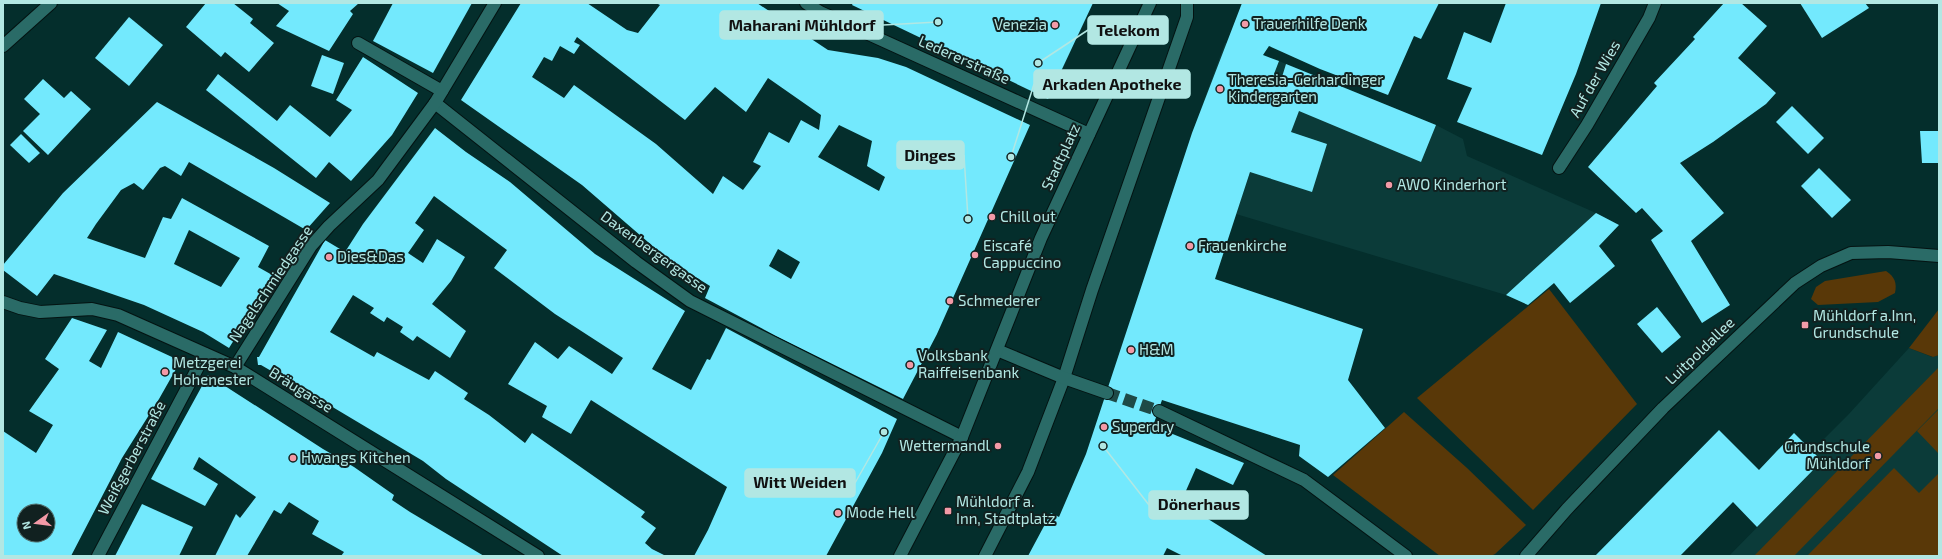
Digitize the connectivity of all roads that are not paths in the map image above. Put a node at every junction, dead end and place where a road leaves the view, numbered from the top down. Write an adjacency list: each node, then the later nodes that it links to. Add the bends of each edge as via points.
1 (51, 3): 8 (street)
2 (495, 3): 9 (street, Nagelschmiedgasse)
3 (806, 3): 11 (street, Ledererstraße, via 820,12)
4 (1150, 3): 11 (street, Stadtplatz)
5 (1188, 3): 18 (street, via 1187,17)
6 (1655, 3): 12 (street, Auf der Wies, via 1649,18 1587,125)
7 (358, 43): 9 (street)
8 (3, 46)
9 (442, 91): 10 (street, Nagelschmiedgasse)
10 (435, 103): 17 (street, Nagelschmiedgasse, via 378,180 311,246); 21 (street, Daxenbergergasse, via 636,262 690,301)
11 (1089, 134): 15 (street, Stadtplatz, via 1041,238)
12 (1559, 168)
13 (1939, 256): 27 (street, Luitpoldallee, via 1888,252 1851,254 1820,266 1795,283 1663,408)
14 (3, 302): 16 (street, Bräugasse, via 40,312 92,309 118,315)
15 (997, 350): 18 (street); 21 (street, Stadtplatz)
16 (205, 354): 17 (street, Bräugasse); 22 (street, Weißgerberstraße)
17 (235, 367): 23 (street, Bräugasse)
18 (1064, 378): 19 (street); 25 (street, via 1028,472)
19 (1108, 393)
20 (1159, 411): 26 (street, via 1304,480)
21 (962, 436): 24 (street, Stadtplatz)
22 (98, 556)
23 (538, 556)
24 (900, 556)
25 (985, 556)
26 (1406, 556)
27 (1526, 556)

